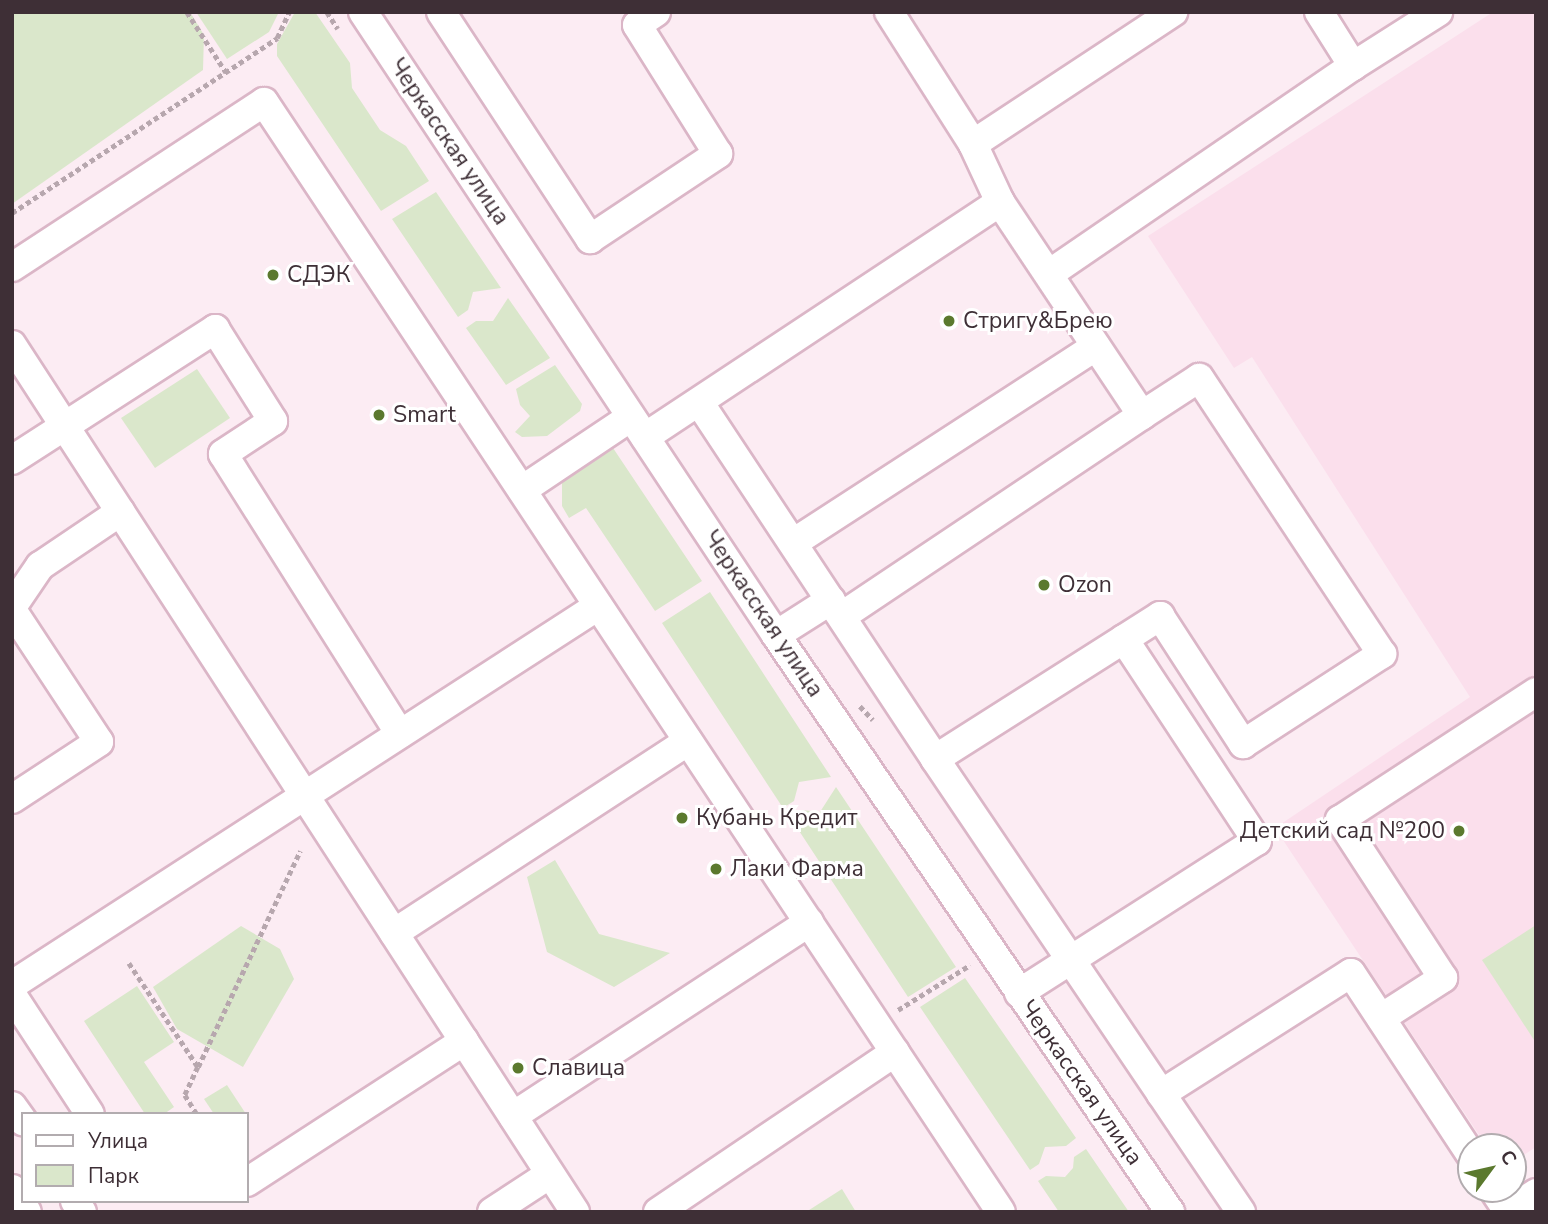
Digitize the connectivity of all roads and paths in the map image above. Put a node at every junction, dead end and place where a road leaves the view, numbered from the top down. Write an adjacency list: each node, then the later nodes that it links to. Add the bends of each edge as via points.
1 (187, 12): 11 (path)
2 (289, 12): 11 (path, via 277,38)
3 (363, 12): 22 (street, Черкасская улица)
4 (441, 12): 5 (street, via 590,239 719,154 637,25)
5 (656, 12)
6 (889, 12): 12 (street)
7 (1173, 12): 12 (street)
8 (1319, 12): 10 (street)
9 (1438, 12): 10 (street)
10 (1353, 66): 16 (street)
11 (226, 72): 14 (path)
12 (973, 145): 13 (street)
13 (1000, 202): 16 (street); 19 (street)
14 (12, 213)
15 (12, 267): 24 (street, via 264,102)
16 (1049, 274): 18 (street)
17 (12, 345): 21 (street)
18 (1096, 346): 20 (street); 26 (street)
19 (699, 402): 22 (street); 26 (street)
20 (1142, 415): 29 (street); 35 (street, via 1199,378 1382,654)
21 (65, 426): 23 (street); 25 (street); 33 (street, via 215,329 273,421 223,454)
22 (638, 427): 24 (street); 30 (street, Черкасская улица)
23 (12, 460)
24 (522, 490): 27 (street)
25 (120, 512): 28 (street, via 40,566); 38 (street)
26 (793, 543): 29 (street)
27 (598, 606): 33 (street); 34 (street)
28 (12, 608): 39 (street, via 99,742)
29 (836, 608): 30 (street); 36 (street)
30 (776, 635): 47 (street, Черкасская улица)
31 (1124, 639): 35 (street, via 1160,617); 36 (street); 37 (street)
32 (1536, 692): 49 (street, via 1340,820 1443,978)
33 (400, 734): 38 (street)
34 (688, 741): 41 (street); 42 (street)
35 (1243, 744): 37 (street)
36 (935, 759): 43 (street)
37 (1208, 766): 43 (street, via 1257,841)
38 (305, 796): 42 (street); 46 (street)
39 (12, 799)
40 (300, 851): 53 (path)
41 (809, 922): 50 (street); 57 (street)
42 (394, 933): 51 (street)
43 (1071, 961): 47 (street); 54 (street)
44 (974, 962): 50 (path)
45 (129, 963): 53 (path)
46 (12, 985)
47 (1019, 993): 66 (street, Черкасская улица)
48 (12, 995): 55 (street)
49 (1381, 1018): 54 (street, via 1351,973); 58 (street)
50 (876, 1024): 52 (street)
51 (464, 1041): 57 (street); 60 (street)
52 (895, 1052): 64 (street); 65 (street)
53 (198, 1067): 56 (path, via 185,1095)
54 (1161, 1094): 67 (street)
55 (89, 1112)
56 (196, 1112)
57 (513, 1116): 59 (street)
58 (1457, 1134)
59 (550, 1174): 62 (street); 63 (street)
60 (248, 1181)
61 (1536, 1194): 68 (street)
62 (492, 1212)
63 (575, 1212)
64 (658, 1212)
65 (1001, 1212)
66 (1170, 1212)
67 (1241, 1212)
68 (1508, 1212)

